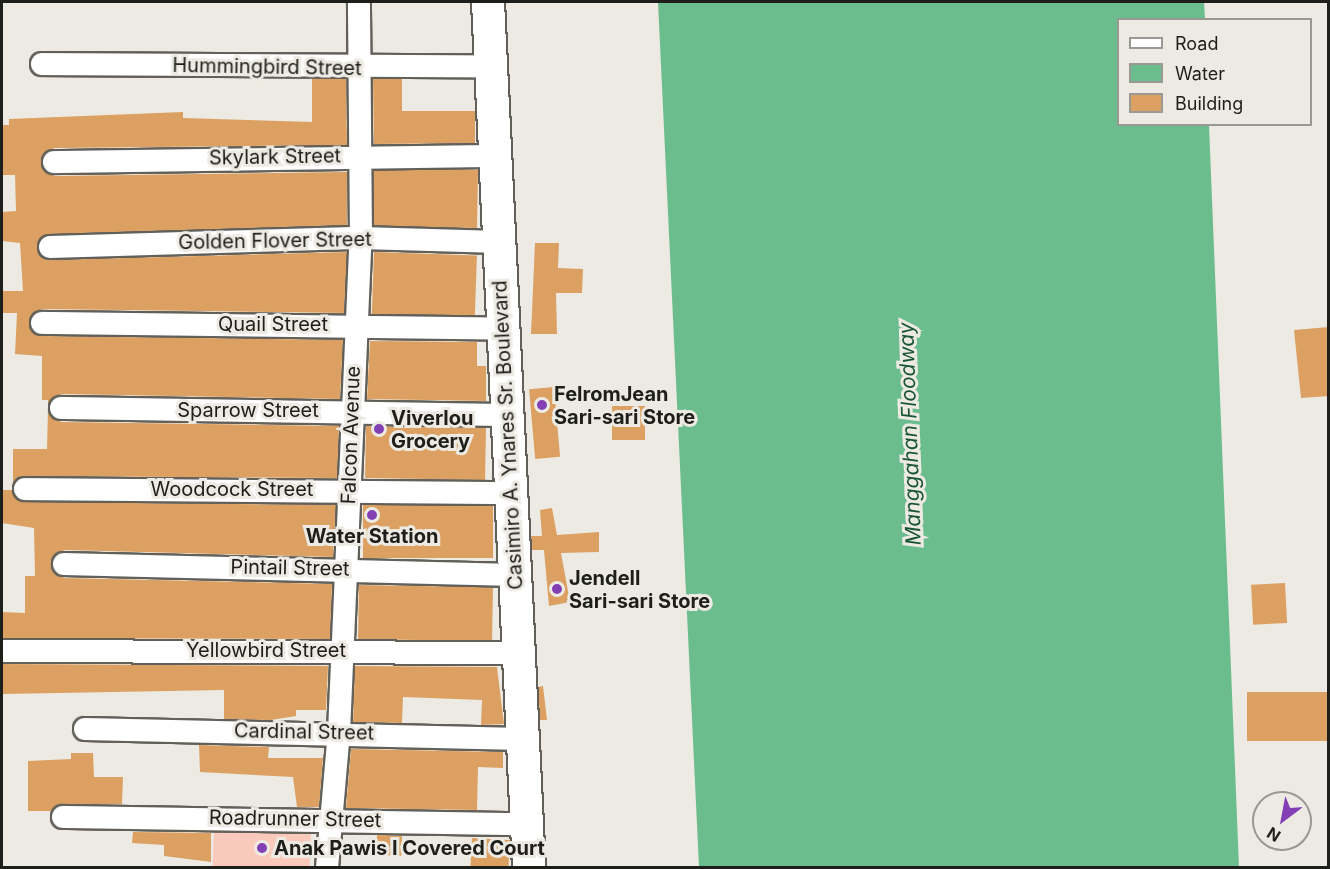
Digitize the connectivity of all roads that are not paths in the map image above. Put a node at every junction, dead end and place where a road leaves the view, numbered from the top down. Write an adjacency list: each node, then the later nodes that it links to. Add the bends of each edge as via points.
1 (359, 2): 5 (street, Falcon Avenue)
2 (488, 2): 4 (main road, Casimiro A. Ynares Sr. Boulevard)
3 (42, 64): 5 (street, Hummingbird Street)
4 (491, 66): 5 (street, Hummingbird Street); 7 (main road, Casimiro A. Ynares Sr. Boulevard)
5 (360, 68): 6 (street, Falcon Avenue)
6 (364, 154): 7 (street, Skylark Street); 8 (street, Skylark Street); 9 (street, Falcon Avenue)
7 (495, 156): 10 (main road, Casimiro A. Ynares Sr. Boulevard)
8 (54, 162)
9 (361, 238): 10 (street, Golden Flover Street); 11 (street, Golden Flover Street); 13 (street, Falcon Avenue)
10 (500, 242): 14 (main road, Casimiro A. Ynares Sr. Boulevard)
11 (50, 247)
12 (42, 323): 13 (street, Quail Street)
13 (355, 325): 14 (street, Quail Street); 16 (street, Falcon Avenue)
14 (504, 329): 17 (main road, Casimiro A. Ynares Sr. Boulevard)
15 (61, 408): 16 (street, Sparrow Street)
16 (352, 410): 17 (street, Sparrow Street); 19 (street, Falcon Avenue)
17 (508, 415): 20 (main road, Casimiro A. Ynares Sr. Boulevard)
18 (25, 489): 19 (street, Woodcock Street)
19 (351, 490): 20 (street, Woodcock Street); 22 (street, Falcon Avenue)
20 (511, 492): 23 (main road, Casimiro A. Ynares Sr. Boulevard)
21 (64, 564): 22 (street, Pintail Street)
22 (345, 568): 23 (street, Pintail Street); 25 (street, Falcon Avenue)
23 (515, 575): 26 (main road, Casimiro A. Ynares Sr. Boulevard)
24 (7, 650): 25 (street, Yellowbird Street)
25 (340, 650): 26 (street, Yellowbird Street); 28 (street, Falcon Avenue)
26 (519, 653): 29 (main road, Casimiro A. Ynares Sr. Boulevard)
27 (85, 729): 28 (street, Cardinal Street)
28 (339, 732): 29 (street, Cardinal Street); 31 (street, Falcon Avenue)
29 (522, 739): 32 (main road, Casimiro A. Ynares Sr. Boulevard)
30 (63, 817): 31 (street, Roadrunner Street)
31 (330, 819): 32 (street, Roadrunner Street); 33 (street, Falcon Avenue)
32 (527, 825): 34 (main road, Casimiro A. Ynares Sr. Boulevard)
33 (327, 867)
34 (529, 867)

